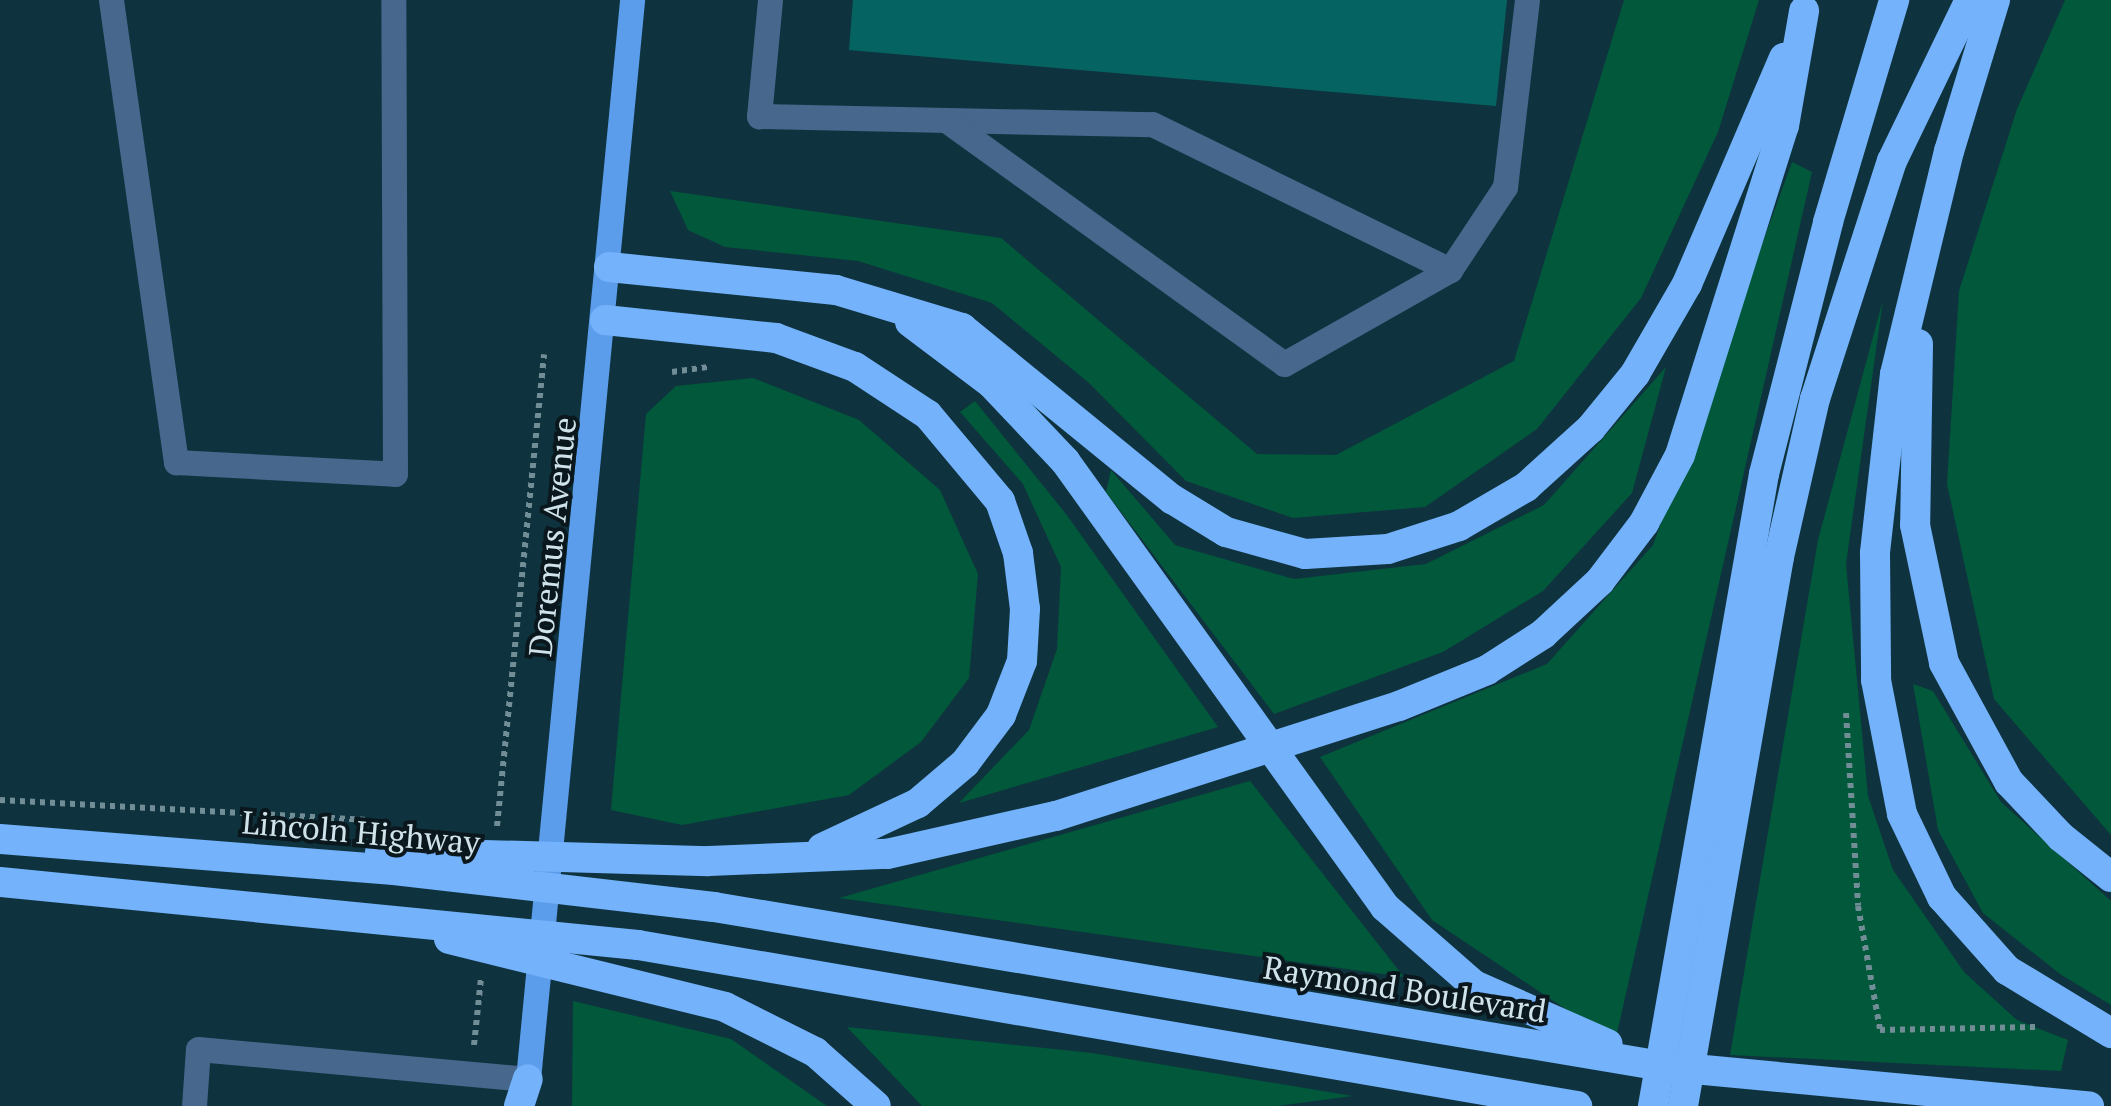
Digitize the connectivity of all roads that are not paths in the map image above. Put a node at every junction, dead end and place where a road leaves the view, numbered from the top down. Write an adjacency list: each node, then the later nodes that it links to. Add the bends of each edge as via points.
1 (110, 0): 2 (lane, via 176,462 395,474)
2 (393, 0)
3 (632, 0): 12 (main road, Doremus Avenue)
4 (770, 0): 10 (lane, via 759,116)
5 (1527, 0): 13 (lane, via 1504,187)
6 (1894, 0): 23 (highway, via 1764,474)
7 (1970, 0): 23 (highway, via 1892,161 1827,353)
8 (1995, 0): 11 (highway)
9 (1805, 5): 14 (highway, via 1687,284 1635,374 1548,469 1482,515 1434,536 1326,556 1226,532 1162,491 962,328); 18 (highway, via 1784,126 1680,455 1644,523 1600,581 1543,634 1487,670 1399,706 1137,790 972,838 887,854)
10 (946, 120): 13 (lane, via 1152,124); 13 (lane, via 1284,364)
11 (1927, 236): 19 (highway, via 1912,456 1919,564 1933,633 1972,724 2010,782); 24 (highway, via 1894,374 1878,512 1876,680 1890,765 1913,843 1961,922 2037,993)
12 (609, 266): 14 (highway, via 813,286); 15 (main road, Doremus Avenue)
13 (1450, 270)
14 (884, 304): 25 (highway, via 972,367 1042,432 1364,882 1430,952 1498,999)
15 (605, 320): 18 (highway, via 763,336 855,367 906,397 949,435 993,490 1010,528 1023,580 1022,661 984,741 944,782 892,820); 26 (main road, Doremus Avenue)
16 (0, 840): 17 (highway, Lincoln Highway)
17 (217, 853): 18 (highway, via 504,850); 21 (highway, Lincoln Highway)
18 (789, 860)
19 (2111, 877)
20 (0, 882): 22 (highway)
21 (714, 907): 25 (highway, Raymond Boulevard)
22 (329, 910): 28 (highway, via 690,994 815,1052); 29 (highway, via 702,955)
23 (1691, 969): 30 (highway); 31 (highway)
24 (2111, 1034)
25 (1662, 1066): 32 (highway, Raymond Boulevard)
26 (527, 1097): 27 (lane, via 471,1072 198,1050)
27 (194, 1106)
28 (876, 1106)
29 (1577, 1106)
30 (1652, 1106)
31 (1682, 1106)
32 (2089, 1106)

